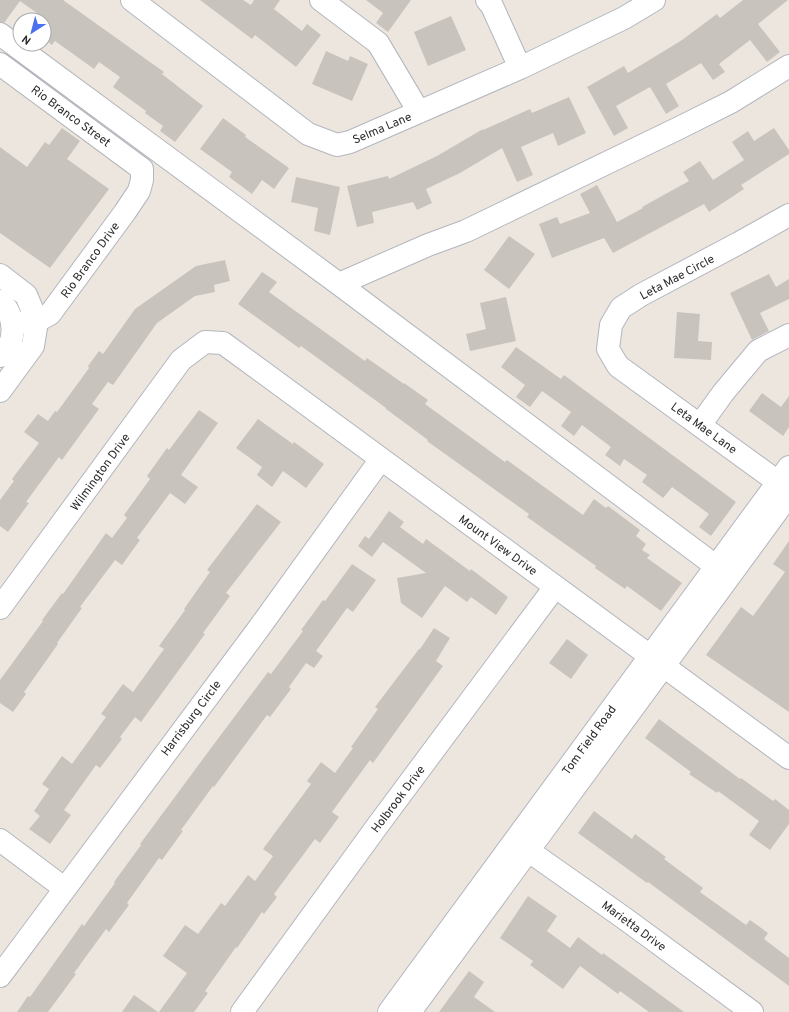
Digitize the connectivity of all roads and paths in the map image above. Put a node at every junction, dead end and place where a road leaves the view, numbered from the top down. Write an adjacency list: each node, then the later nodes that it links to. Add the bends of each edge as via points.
1 (132, 0): 9 (street, Selma Lane, via 308,134 337,145 350,142)
2 (321, 0): 9 (street, via 378,43)
3 (487, 0): 8 (street)
4 (654, 0): 8 (street, Selma Lane, via 624,18)
5 (0, 34): 13 (street)
6 (0, 64): 10 (street, Rio Branco Street)
7 (789, 66): 13 (street, via 731,102 679,128 466,231)
8 (520, 68): 9 (street, Selma Lane)
9 (419, 112)
10 (142, 169): 15 (street, Rio Branco Drive, via 139,191 125,212 50,314)
11 (789, 215): 20 (street, Leta Mae Circle, via 621,308 611,325 608,349)
12 (0, 275): 15 (street, via 26,295)
13 (339, 284): 25 (street)
14 (0, 301): 16 (street, via 7,306)
15 (37, 321): 16 (street, Rio Branco Drive); 21 (street, via 33,346)
16 (12, 324): 19 (street, via 10,342)
17 (789, 335): 22 (street, via 758,351)
18 (205, 342): 23 (street, Mount View Drive, via 223,342); 27 (street, Wilmington Drive, via 181,360)
19 (0, 356)
20 (618, 366): 22 (street, Leta Mae Lane)
21 (0, 391)
22 (700, 425): 24 (street, Leta Mae Lane)
23 (381, 459): 26 (street, Mount View Drive); 32 (street, Harrisburg Circle)
24 (786, 483): 25 (street, Tom Field Road)
25 (723, 571): 28 (street, Tom Field Road)
26 (555, 587): 28 (street, Mount View Drive); 34 (street, Holbrook Drive)
27 (0, 608)
28 (657, 661): 29 (street, Mount View Drive); 31 (street, Tom Field Road)
29 (789, 758)
30 (0, 840): 32 (street)
31 (521, 846): 35 (street, Tom Field Road); 36 (street, Tom Field Road); 37 (street, Marietta Drive)
32 (64, 888): 33 (street, Harrisburg Circle)
33 (0, 976)
34 (242, 1012)
35 (389, 1012)
36 (410, 1012)
37 (752, 1012)

